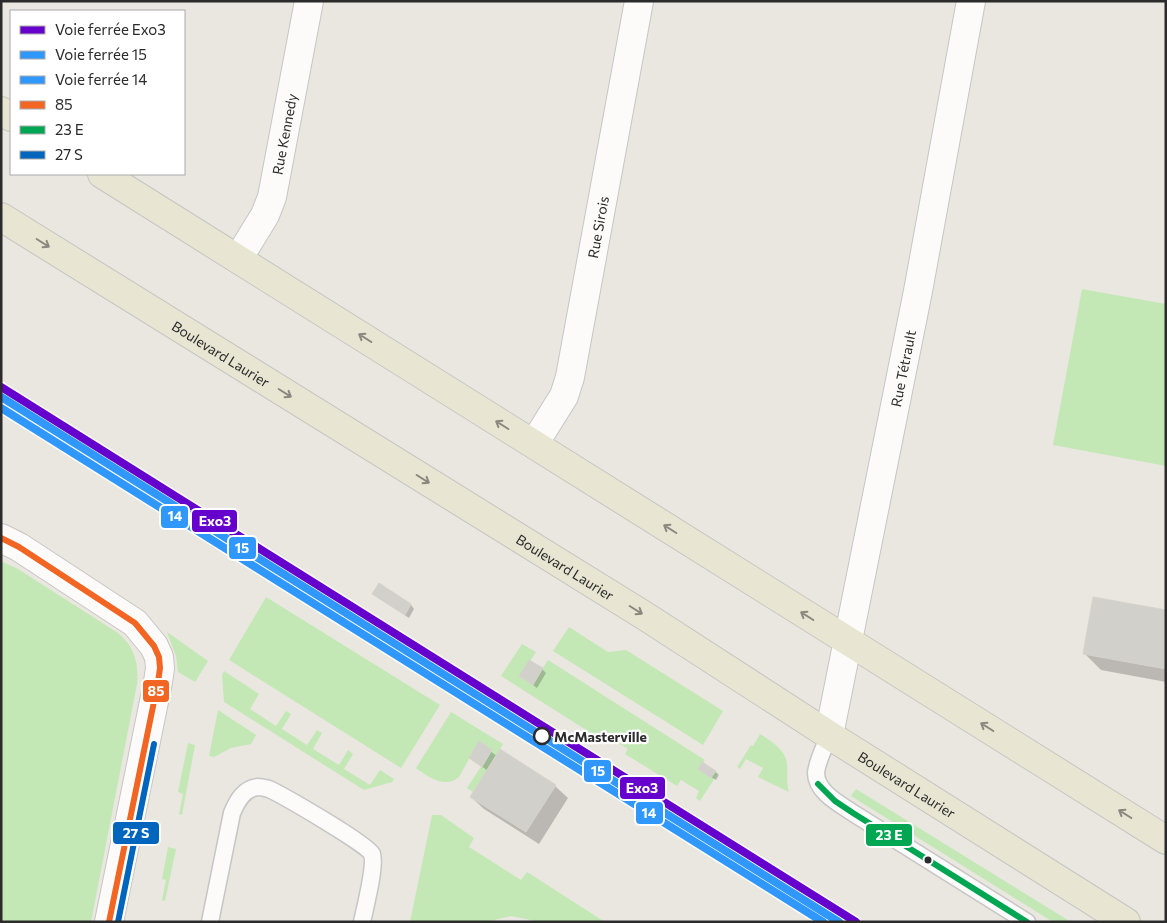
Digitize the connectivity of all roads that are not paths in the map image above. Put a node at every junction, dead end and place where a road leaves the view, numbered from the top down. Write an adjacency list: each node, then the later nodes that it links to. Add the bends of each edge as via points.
1 (309, 1): 6 (street, Rue Kennedy, via 272,197)
2 (639, 1): 7 (street, Rue Sirois, via 570,378 564,396)
3 (971, 1): 9 (street, Rue Tétrault)
4 (104, 175): 6 (main road)
5 (1, 217): 10 (main road, Boulevard Laurier, one-way to 10, via 645,616)
6 (238, 259): 7 (main road, one-way to 6)
7 (534, 444): 9 (main road, one-way to 7)
8 (1, 538): 12 (street, via 20,547 135,623 159,657 158,682)
9 (849, 641): 10 (street, Rue Tétrault); 11 (main road, one-way to 9)
10 (829, 735): 15 (lane, via 816,773 818,784 825,792 853,813); 16 (main road, Boulevard Laurier)
11 (1166, 840)
12 (109, 922)
13 (210, 922): 14 (lane, via 232,813 246,792 260,787 300,807 371,852 373,862)
14 (362, 922)
15 (1027, 922)
16 (1126, 922)

